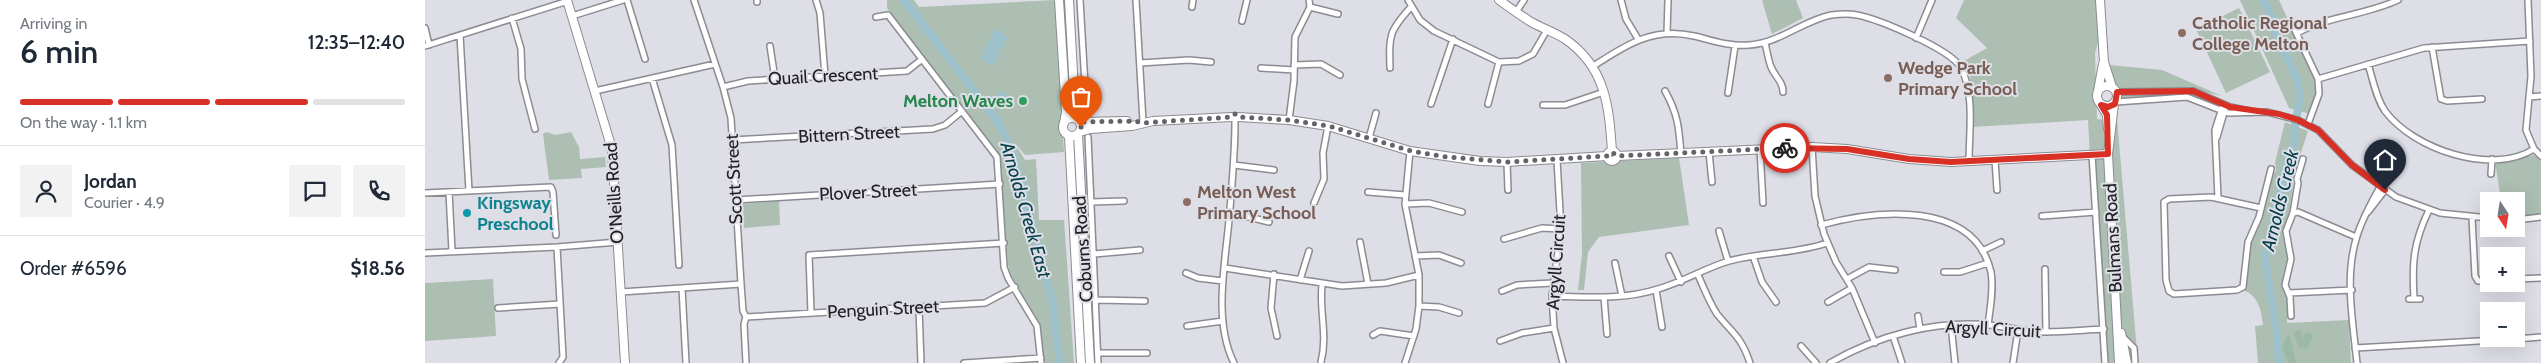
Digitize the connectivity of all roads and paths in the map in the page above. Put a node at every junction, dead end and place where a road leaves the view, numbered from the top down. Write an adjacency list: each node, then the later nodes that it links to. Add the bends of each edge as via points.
1 (625, 0): 29 (street); 48 (street)
2 (695, 0): 54 (street, Scott Street)
3 (816, 0): 61 (street)
4 (1059, 0): 27 (street)
5 (1069, 0): 25 (street)
6 (1080, 0): 80 (street)
7 (1136, 0): 53 (street)
8 (1193, 0): 22 (street)
9 (1247, 0): 32 (street)
10 (1309, 0): 23 (street)
11 (1408, 0): 24 (street)
12 (1499, 0): 26 (street)
13 (1524, 0): 26 (street)
14 (1621, 0): 41 (street, via 1626,18)
15 (1668, 0): 36 (street)
16 (1932, 0): 39 (street)
17 (2100, 0): 52 (street)
18 (2398, 0): 21 (street)
19 (2528, 0): 42 (street)
20 (568, 1): 29 (street, O'Neills Road); 31 (street)
21 (2385, 3): 37 (street, via 2323,21)
22 (1192, 7)
23 (1310, 7): 28 (street); 56 (street, via 1295,37)
24 (1411, 7): 40 (street, via 1434,31); 59 (street, via 1394,26 1390,37)
25 (1070, 12): 27 (street); 93 (street, via 1075,109)
26 (1516, 12): 35 (street)
27 (1060, 13): 94 (street)
28 (1338, 14)
29 (572, 16): 71 (street, O'Neills Road)
30 (876, 17): 49 (street, via 888,15)
31 (513, 18): 38 (street); 98 (street, via 521,49 522,79)
32 (1242, 21)
33 (2293, 26): 37 (street)
34 (425, 28): 44 (street)
35 (1547, 30): 51 (street, via 1533,54 1519,61); 57 (street, via 1567,41)
36 (1667, 33): 41 (street); 46 (street)
37 (2297, 33): 64 (street)
38 (460, 35): 44 (street); 128 (street)
39 (1916, 38): 43 (street, via 1862,16 1846,14 1823,17); 119 (street, via 1946,53 1960,66 1969,99)
40 (1453, 39): 51 (street); 82 (street)
41 (1638, 39): 57 (street)
42 (2530, 41): 47 (street); 77 (street)
43 (1765, 42): 46 (street); 72 (street, via 1772,69 1781,82)
44 (427, 45)
45 (770, 46): 63 (street)
46 (1735, 46): 74 (street)
47 (2432, 48): 55 (street); 79 (street, via 2441,99)
48 (645, 59)
49 (921, 60): 61 (street, Quail Crescent, via 907,71); 88 (street)
50 (1211, 62): 53 (street)
51 (1499, 62): 83 (street)
52 (2104, 62): 66 (street); 70 (street)
53 (1139, 63): 95 (street)
54 (715, 64): 62 (street); 65 (street, Scott Street)
55 (2368, 64): 64 (street); 116 (street, via 2380,102 2393,121 2405,131 2442,151)
56 (1294, 67): 58 (street); 60 (street, via 1321,64); 92 (street)
57 (1592, 67): 68 (street)
58 (1261, 68)
59 (1389, 68)
60 (1340, 75)
61 (825, 76): 63 (street, Quail Crescent)
62 (652, 78): 71 (street); 181 (street, via 672,145)
63 (775, 79): 65 (street, Quail Crescent)
64 (2318, 79): 96 (street, via 2319,94)
65 (723, 87): 104 (street, Scott Street, via 731,118)
66 (2114, 90): 70 (street, via 2104,87); 73 (street); 81 (street)
67 (2179, 90): 73 (street); 76 (street); 86 (street, via 2199,92)
68 (1605, 91): 84 (street, via 1565,105); 112 (street)
69 (1665, 91): 110 (street, via 1675,109)
70 (2098, 91): 85 (street, via 2097,99)
71 (595, 92): 160 (street, O'Neills Road, via 612,149)
72 (1783, 92)
73 (2150, 92): 78 (street)
74 (1729, 93)
75 (2541, 96): 77 (street)
76 (2180, 97): 78 (street); 87 (street, via 2195,99)
77 (2529, 97): 106 (street, via 2527,130)
78 (2150, 99): 81 (street)
79 (2483, 99)
80 (1086, 102)
81 (2115, 103): 85 (street, via 2108,107); 103 (street, Bulmans Road)
82 (1431, 104)
83 (1488, 104)
84 (1543, 105)
85 (2101, 105): 103 (street, Bulmans Road, via 2107,115)
86 (2225, 105): 87 (street); 89 (street)
87 (2223, 111): 89 (street); 135 (street, via 2216,140)
88 (961, 112): 104 (street, Bittern Street, via 945,125 933,129); 126 (street, via 997,157)
89 (2257, 112): 96 (street, via 2279,114)
90 (1376, 113): 102 (street)
91 (1235, 119): 92 (street); 95 (street); 121 (street)
92 (1289, 120): 97 (street)
93 (1079, 122): 94 (street, via 1071,118); 95 (street); 99 (street)
94 (1064, 123): 100 (street, via 1063,129)
95 (1142, 123): 99 (street)
96 (2309, 124): 127 (street)
97 (1329, 126): 102 (street); 139 (street, via 1323,153 1324,179)
98 (535, 129)
99 (1079, 133): 100 (street); 262 (street, Coburns Road)
100 (1069, 136): 261 (street, Coburns Road)
101 (1088, 137): 138 (street, Coburns Road)
102 (1369, 138): 108 (street)
103 (2109, 138): 111 (street, Bulmans Road)
104 (732, 140): 136 (street, Scott Street)
105 (1812, 147): 107 (street); 119 (street, via 1923,160); 154 (street, via 1815,196)
106 (2534, 149): 114 (street); 116 (street, via 2526,155)
107 (1760, 150): 109 (street); 140 (street)
108 (1411, 151): 120 (street); 134 (street)
109 (1709, 152): 110 (street); 125 (street)
110 (1681, 154): 112 (street)
111 (2108, 154): 113 (street); 219 (street, Bulmans Road)
112 (1612, 155): 117 (street)
113 (2093, 155): 118 (street); 145 (street)
114 (2541, 156)
115 (2303, 159): 146 (street, via 2297,177)
116 (2492, 159): 124 (street)
117 (1557, 160): 120 (street); 155 (street, Argyll Circuit)
118 (1995, 160): 119 (street); 130 (street)
119 (1969, 161)
120 (1507, 162): 129 (street)
121 (1234, 165): 123 (street); 147 (street)
122 (2271, 169): 142 (street)
123 (1274, 170)
124 (2491, 174)
125 (1712, 182)
126 (1000, 184): 136 (street, Plover Street); 163 (street)
127 (2382, 189): 143 (street); 158 (street)
128 (469, 190): 131 (street); 157 (street, via 551,187)
129 (1508, 190)
130 (1997, 190)
131 (449, 192): 133 (street); 168 (street)
132 (1368, 192): 134 (street)
133 (425, 193)
134 (1405, 194): 141 (street)
135 (2218, 198): 142 (street); 142 (street, via 2169,198 2164,202 2169,292 2243,288 2248,242)
136 (736, 200): 198 (street, Scott Street)
137 (1124, 201): 138 (street)
138 (1091, 202): 172 (street, Coburns Road)
139 (1314, 203)
140 (1763, 203)
141 (1405, 204): 144 (street, via 1429,203); 174 (street)
142 (2261, 208)
143 (2429, 210): 150 (street); 212 (street, via 2414,250)
144 (1463, 212)
145 (2096, 212): 148 (street); 234 (street)
146 (2293, 212): 158 (street); 208 (street, via 2286,231 2291,259 2285,285)
147 (1229, 216): 153 (street); 182 (street)
148 (2042, 216)
149 (2541, 217): 152 (street)
150 (2472, 218): 151 (street); 195 (street, via 2475,276)
151 (2480, 218)
152 (2525, 219)
153 (1269, 222)
154 (1821, 225): 164 (street); 170 (street, via 1873,214 1933,218 1961,228)
155 (1561, 229): 159 (street, via 1535,230); 196 (street, Argyll Circuit)
156 (1719, 230): 177 (street)
157 (556, 236)
158 (2356, 236): 205 (street)
159 (1504, 240)
160 (618, 242): 165 (street); 207 (street, O'Neills Road)
161 (1360, 242): 199 (street)
162 (2001, 242): 170 (street)
163 (1003, 243): 173 (street); 201 (street, via 1004,266)
164 (1827, 243): 176 (street, via 1810,249); 191 (street)
165 (557, 247): 168 (street); 217 (street)
166 (804, 250): 173 (street)
167 (1140, 250): 172 (street)
168 (452, 251): 171 (street)
169 (1309, 251): 193 (street)
170 (1982, 251): 180 (street)
171 (425, 253)
172 (1094, 254): 213 (street, Coburns Road)
173 (809, 255): 222 (street)
174 (1415, 256): 178 (street, via 1439,255); 188 (street)
175 (1669, 256): 197 (street)
176 (1753, 256): 177 (street); 215 (street, via 1762,282)
177 (1728, 262): 189 (street)
178 (1461, 263)
179 (1615, 263): 210 (street)
180 (1988, 263): 185 (street, via 1960,272); 229 (street, via 1992,282)
181 (679, 265)
182 (1225, 268): 187 (street); 194 (street)
183 (2045, 269): 236 (street)
184 (1895, 270): 191 (street, via 1869,267)
185 (1944, 272)
186 (1186, 273): 194 (street)
187 (1274, 274): 193 (street); 239 (street, via 1271,308)
188 (1419, 275): 199 (street); 218 (street)
189 (1697, 275): 197 (street); 267 (street, via 1718,315 1738,336)
190 (2541, 278): 192 (street)
191 (1847, 279): 203 (street)
192 (2525, 279)
193 (1300, 280): 200 (street)
194 (1223, 281): 227 (street)
195 (2480, 281)
196 (1553, 282): 206 (street, via 1517,285); 209 (street, Argyll Circuit)
197 (1681, 282): 204 (street)
198 (741, 284): 202 (street); 226 (street, Scott Street)
199 (1368, 284): 200 (street)
200 (1322, 285): 255 (street, via 1320,302 1325,346)
201 (1015, 287): 221 (street, Penguin Street, via 985,304); 252 (street, via 1037,326)
202 (682, 288): 207 (street); 257 (street)
203 (1852, 288): 216 (street); 247 (street)
204 (1656, 290): 210 (street); 231 (street)
205 (2352, 290): 208 (street); 249 (street)
206 (1502, 291)
207 (621, 292): 256 (street, O'Neills Road)
208 (2289, 293): 225 (street)
209 (1552, 296): 211 (street); 232 (street, Argyll Circuit)
210 (1622, 296): 211 (street)
211 (1604, 297): 237 (street)
212 (2414, 299)
213 (1097, 300): 214 (street); 250 (street, Coburns Road)
214 (1145, 301)
215 (1776, 302)
216 (1828, 302)
217 (560, 304): 220 (street); 254 (street, via 563,358)
218 (1419, 306): 223 (street, via 1439,307); 240 (street)
219 (2117, 307): 242 (street, Bulmans Road); 274 (street, Bulmans Road)
220 (498, 308)
221 (919, 308): 222 (street, Penguin Street); 259 (street)
222 (811, 313): 226 (street, Penguin Street)
223 (1459, 314)
224 (1918, 316): 233 (street)
225 (2291, 316)
226 (746, 317): 258 (street, Scott Street)
227 (1223, 321): 230 (street); 264 (street)
228 (1951, 325): 229 (street, Argyll Circuit); 233 (street, Argyll Circuit); 271 (street)
229 (1988, 325): 235 (street, Argyll Circuit)
230 (1187, 326)
231 (1662, 327)
232 (1554, 328): 245 (street, via 1522,333); 266 (street, Argyll Circuit)
233 (1920, 329): 241 (street, Argyll Circuit)
234 (2104, 329): 236 (street, Argyll Circuit); 273 (street)
235 (2018, 330): 236 (street, Argyll Circuit); 272 (street)
236 (2046, 332)
237 (1607, 334)
238 (1373, 335): 240 (street, via 1380,331)
239 (1277, 336)
240 (1414, 336): 265 (street)
241 (1893, 336): 247 (street, Argyll Circuit); 270 (street)
242 (2122, 336): 275 (street, Bulmans Road); 276 (street, via 2133,346)
243 (2541, 337): 244 (street)
244 (2525, 338)
245 (1500, 341)
246 (2480, 341): 249 (street)
247 (1875, 342): 253 (street, Argyll Circuit)
248 (1801, 346): 268 (street)
249 (2355, 348): 277 (street)
250 (1098, 353): 251 (street); 263 (street, Coburns Road)
251 (1147, 353)
252 (1041, 361): 260 (street)
253 (1838, 361): 269 (street, Argyll Circuit)
254 (560, 362)
255 (1321, 362)
256 (625, 363)
257 (685, 363)
258 (746, 363)
259 (921, 363)
260 (964, 363)
261 (1081, 363)
262 (1090, 363)
263 (1099, 363)
264 (1234, 363)
265 (1405, 363)
266 (1563, 363)
267 (1750, 363)
268 (1816, 363)
269 (1830, 363)
270 (1902, 363)
271 (1955, 363)
272 (2013, 363)
273 (2105, 363)
274 (2119, 363)
275 (2127, 363)
276 (2135, 363)
277 (2357, 363)

